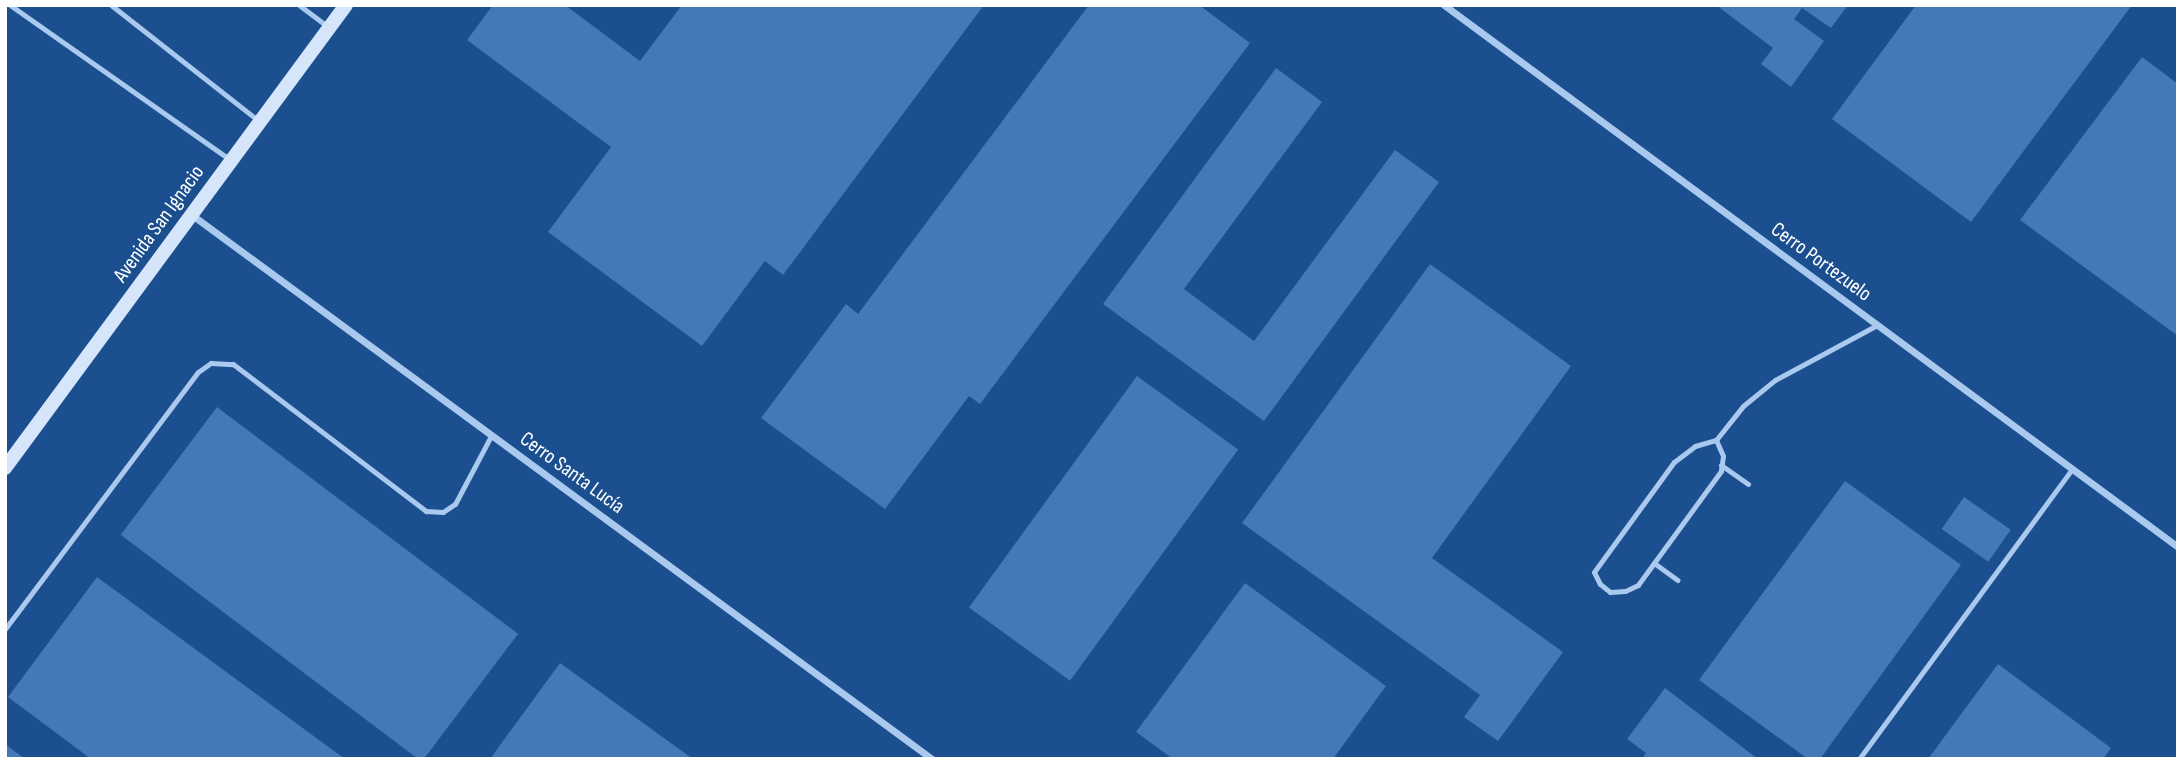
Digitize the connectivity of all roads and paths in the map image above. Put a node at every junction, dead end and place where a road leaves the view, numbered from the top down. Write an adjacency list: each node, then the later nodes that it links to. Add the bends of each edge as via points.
1 (10, 5): 8 (lane)
2 (111, 5): 7 (lane)
3 (299, 5): 6 (lane)
4 (346, 5): 6 (main road, Avenida San Ignacio)
5 (1444, 5): 10 (street, Cerro Portezuelo)
6 (330, 28): 7 (main road, Avenida San Ignacio)
7 (260, 122): 8 (main road, Avenida San Ignacio)
8 (232, 161): 9 (main road, Avenida San Ignacio)
9 (192, 215): 11 (street, Cerro Santa Lucía); 14 (main road, Avenida San Ignacio)
10 (1877, 325): 12 (lane, via 1775,380 1742,406); 15 (street, Cerro Portezuelo)
11 (491, 436): 20 (lane, via 455,504 443,512 426,511 233,365 211,363 198,372); 21 (street, Cerro Santa Lucía)
12 (1716, 440): 13 (lane, via 1723,456); 18 (lane, via 1695,446 1674,462 1594,572 1610,592 1626,591 1638,585)
13 (1721, 465): 16 (lane); 18 (lane)
14 (5, 468)
15 (2072, 469): 17 (street, Cerro Portezuelo); 22 (lane)
16 (1748, 484)
17 (2178, 547)
18 (1654, 562): 19 (lane)
19 (1677, 580)
20 (5, 629)
21 (932, 759)
22 (1859, 759)

